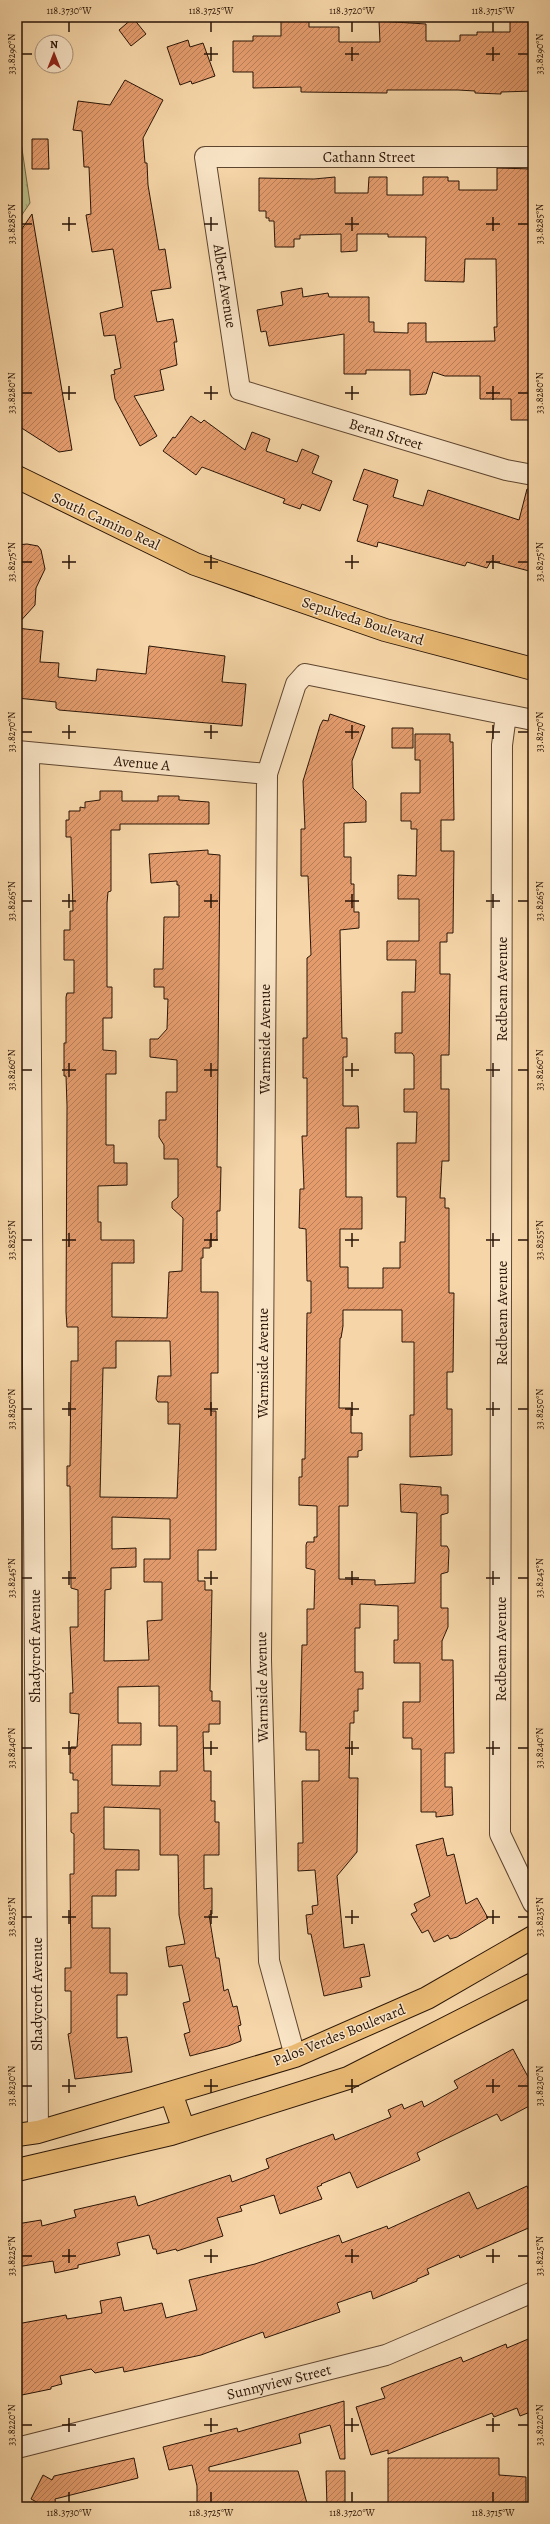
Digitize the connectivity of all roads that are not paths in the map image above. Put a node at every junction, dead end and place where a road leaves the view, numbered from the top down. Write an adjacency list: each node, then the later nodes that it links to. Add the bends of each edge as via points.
1 (533, 157): 2 (street, Cathann Street)
2 (205, 158): 3 (street, Albert Avenue)
3 (240, 390): 4 (street, Beran Street, via 506,470)
4 (533, 475)
5 (17, 477): 6 (main road, South Camino Real)
6 (195, 564): 7 (main road, Sepulveda Boulevard, via 385,630)
7 (533, 669)
8 (506, 715): 9 (street); 11 (street, Warmside Avenue, via 306,674 296,684); 12 (street, Redbeam Avenue, via 502,745 500,1834)
9 (533, 720)
10 (23, 752): 11 (street, Avenue A); 20 (street, Shadycroft Avenue)
11 (267, 774): 17 (street, Warmside Avenue, via 260,1660 269,1961)
12 (533, 1903)
13 (533, 1937): 15 (main road, Palos Verdes Boulevard)
14 (533, 1984): 16 (main road)
15 (427, 1998): 16 (main road); 17 (main road, Palos Verdes Boulevard)
16 (443, 2029): 19 (main road, via 348,2078)
17 (295, 2056): 18 (main road, Palos Verdes Boulevard)
18 (171, 2093): 19 (main road); 20 (main road, Palos Verdes Boulevard)
19 (184, 2130): 22 (main road)
20 (38, 2132): 21 (main road, Palos Verdes Boulevard)
21 (17, 2135)
22 (17, 2170)
23 (533, 2292): 24 (street, Sunnyview Street, via 386,2355)
24 (17, 2448)

